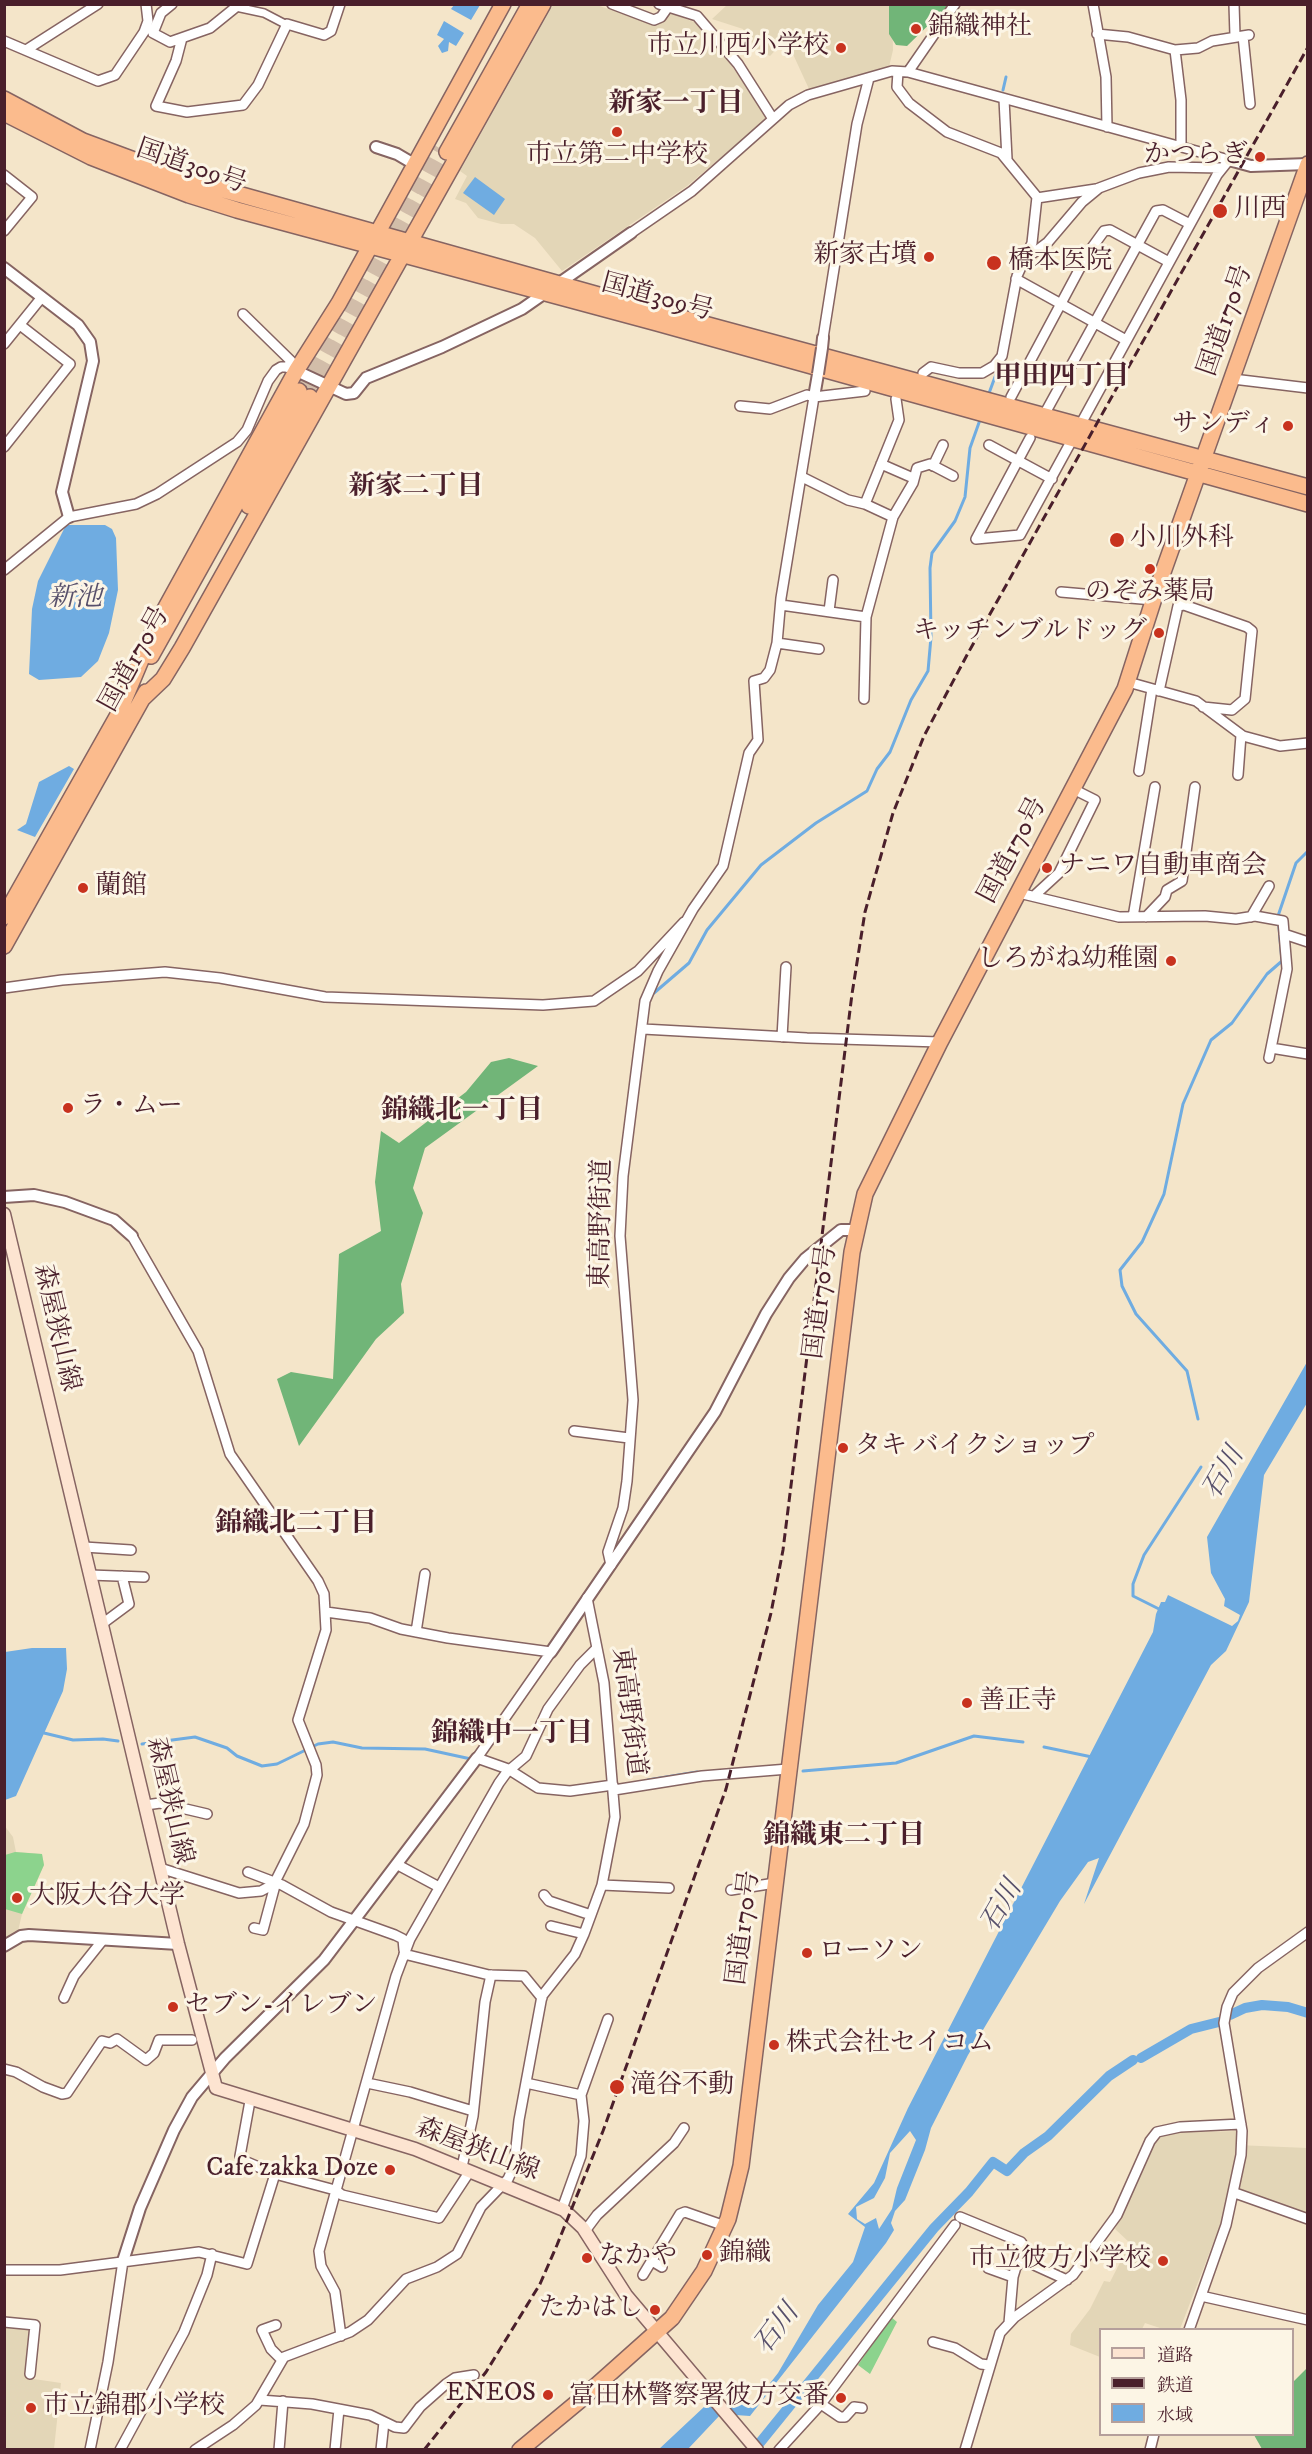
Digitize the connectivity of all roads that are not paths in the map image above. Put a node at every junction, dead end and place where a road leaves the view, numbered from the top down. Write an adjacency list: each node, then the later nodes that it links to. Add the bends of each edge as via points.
1 (98, 4): 21 (street)
2 (146, 4): 15 (street)
3 (172, 4): 15 (street)
4 (340, 4): 16 (street, via 331,31 324,35)
5 (503, 4): 34 (highway)
6 (514, 4): 7 (highway, via 441,149)
7 (530, 4)
8 (543, 4): 44 (highway)
9 (612, 4): 13 (street, via 654,20 661,17)
10 (955, 4): 23 (street)
11 (1093, 4): 17 (street)
12 (1234, 4): 18 (street)
13 (664, 6): 29 (street, via 697,16 738,64)
14 (236, 7): 16 (street, via 264,13); 19 (street, via 210,28)
15 (151, 25): 19 (street, via 153,33 170,42); 21 (street, via 115,75 98,81)
16 (287, 25): 19 (street, via 251,98 243,105 220,110 187,112 156,106)
17 (1097, 34): 22 (street, via 1128,37); 30 (street, via 1106,77)
18 (1242, 36): 22 (street); 27 (street)
19 (182, 38)
20 (4, 41): 21 (street)
21 (26, 50)
22 (1175, 50): 32 (street, via 1181,100)
23 (903, 72): 24 (street); 26 (street); 33 (street, via 897,87 900,94 922,114 947,132 994,149)
24 (869, 78): 29 (street, via 808,95); 62 (street, via 856,124)
25 (4, 99): 42 (highway, 国道309号, via 74,136 145,166)
26 (1004, 99): 30 (street); 33 (street)
27 (1250, 104)
28 (4, 113): 46 (highway, 国道309号, via 91,157 189,195)
29 (773, 119): 43 (street, via 692,191)
30 (1107, 127): 32 (street)
31 (376, 147): 34 (street)
32 (1180, 147): 35 (street)
33 (1008, 163): 39 (street)
34 (414, 164): 42 (highway)
35 (1226, 164): 36 (street); 38 (street, via 1170,167); 40 (street)
36 (1308, 164): 66 (highway, 国道170号)
37 (4, 175): 41 (street, via 32,197)
38 (1098, 188): 39 (street); 48 (street, via 1048,242)
39 (1037, 198): 48 (street, via 1033,237)
40 (1190, 224): 45 (street, via 1163,210 1156,211); 49 (street)
41 (4, 231)
42 (378, 232): 44 (highway, 国道309号); 46 (highway)
43 (631, 233): 52 (street)
44 (411, 241): 47 (highway); 52 (highway, 国道309号)
45 (1137, 245): 49 (street); 55 (street, via 1110,230 1104,231); 58 (street)
46 (370, 247): 47 (highway, 国道309号); 63 (highway, via 339,303)
47 (402, 255): 53 (highway, 国道309号); 67 (highway)
48 (1025, 259): 51 (street)
49 (1169, 262): 60 (street)
50 (4, 268): 54 (street)
51 (1017, 279): 55 (street); 64 (street, via 999,360 982,373 931,367)
52 (560, 282): 53 (street); 62 (highway, via 593,283); 74 (highway, 国道309号)
53 (544, 293): 56 (highway, 国道309号); 67 (street, via 522,309 366,378 354,393 346,394)
54 (42, 297): 59 (street); 93 (street, via 78,325 92,352 91,372 62,492)
55 (1060, 303): 58 (street); 71 (street)
56 (584, 304): 65 (highway, via 593,315); 77 (highway, 国道309号)
57 (243, 315): 63 (street, via 286,355)
58 (1094, 323): 60 (street); 74 (street)
59 (20, 325): 61 (street); 80 (street, via 70,364)
60 (1126, 340): 75 (street)
61 (4, 344)
62 (822, 344): 64 (highway); 65 (street, bridge)
63 (292, 369): 67 (street); 93 (street, via 276,370 248,430 222,453 136,504); 109 (highway, via 154,629)
64 (922, 373): 71 (highway)
65 (817, 376): 69 (highway); 70 (street)
66 (1233, 379): 68 (street); 81 (highway, 国道170号)
67 (329, 386): 106 (highway, via 182,648 163,679)
68 (1308, 388)
69 (865, 391): 70 (street); 72 (highway)
70 (814, 397): 73 (street, via 807,395 770,409); 87 (street)
71 (1011, 397): 74 (highway, via 1021,399)
72 (896, 399): 76 (highway); 83 (street, via 899,420)
73 (740, 406)
74 (1044, 415): 75 (highway, 国道309号)
75 (1081, 425): 77 (street); 81 (highway, 国道309号)
76 (1030, 438): 77 (highway); 82 (street)
77 (1070, 444): 85 (highway, 国道309号, via 1117,452); 89 (street)
78 (943, 445): 84 (street)
79 (989, 445): 82 (street)
80 (4, 447)
81 (1203, 458): 85 (highway, 国道170号); 90 (highway, 国道309号)
82 (1018, 461): 89 (street); 89 (street, via 976,539 1020,535)
83 (881, 464): 88 (street); 91 (street)
84 (933, 466): 86 (street); 88 (street, via 917,468)
85 (1197, 474): 92 (highway, 国道309号); 98 (highway, 国道170号)
86 (953, 476)
87 (802, 477): 91 (street, via 848,500); 99 (street)
88 (913, 478): 94 (street)
89 (1052, 479)
90 (1308, 487)
91 (865, 504): 94 (street)
92 (1308, 504)
93 (69, 517): 95 (street)
94 (893, 517): 101 (street)
95 (4, 570)
96 (833, 580): 100 (street)
97 (1060, 592): 98 (street)
98 (1153, 600): 104 (highway, 国道170号)
99 (781, 605): 100 (street); 102 (street)
100 (829, 611): 101 (street)
101 (866, 617): 107 (street)
102 (777, 643): 103 (street); 119 (street, via 771,670 754,681 758,740 749,753 723,866)
103 (819, 649)
104 (1128, 682): 105 (street); 116 (highway, 国道170号)
105 (1156, 690): 108 (street, via 1196,701); 108 (street, via 1178,606 1246,627 1251,631 1245,699 1232,710); 112 (street)
106 (142, 699): 109 (highway, 国道170号, via 304,394); 126 (highway, 国道170号)
107 (864, 699)
108 (1203, 707): 110 (street)
109 (117, 717): 120 (highway, 国道170号)
110 (1241, 735): 111 (street, via 1280,746); 113 (street)
111 (1308, 743)
112 (1139, 771)
113 (1238, 775)
114 (1155, 787): 121 (street)
115 (1195, 787): 122 (street, via 1182,881 1167,890 1166,897)
116 (1073, 789): 118 (highway, 国道170号); 118 (street, via 1095,800 1059,873)
117 (1269, 886): 123 (street)
118 (1027, 894): 121 (street, via 1083,910); 131 (highway, 国道170号)
119 (690, 916): 128 (street, via 638,971 594,1001 543,1005 325,997 165,972); 129 (street, 東高野街道, via 645,1001)
120 (4, 917)
121 (1133, 917): 122 (street)
122 (1146, 917): 123 (street)
123 (1251, 917): 124 (street, via 1283,921)
124 (1284, 934): 125 (street); 132 (street, via 1287,969 1270,1053)
125 (1308, 942)
126 (4, 946)
127 (786, 967): 130 (street)
128 (4, 988)
129 (643, 1029): 130 (street); 138 (street, 東高野街道, via 623,1176 620,1236 632,1374)
130 (782, 1037): 131 (street)
131 (940, 1041): 135 (highway, 国道170号, via 868,1185)
132 (1308, 1054)
133 (4, 1197): 136 (street, via 34,1195 65,1202 114,1220)
134 (4, 1214): 139 (main road, 森屋狭山線)
135 (856, 1230): 141 (street, via 841,1230 805,1259 789,1278 715,1412); 153 (highway, 国道170号)
136 (132, 1236): 147 (street, via 198,1351 230,1454 318,1581)
137 (574, 1431): 138 (street)
138 (629, 1438): 141 (street, 東高野街道, via 623,1508 608,1552)
139 (84, 1547): 140 (street); 143 (main road, 森屋狭山線)
140 (132, 1550)
141 (611, 1565): 146 (street)
142 (425, 1574): 149 (street)
143 (90, 1575): 144 (street); 148 (main road, 森屋狭山線)
144 (122, 1576): 145 (street); 148 (street, via 129,1604)
145 (144, 1577)
146 (587, 1598): 150 (street, 東高野街道); 151 (street)
147 (326, 1612): 149 (street, via 370,1618); 161 (street, via 323,1642 298,1720 317,1774 304,1824)
148 (102, 1624): 156 (main road, 森屋狭山線)
149 (416, 1632): 151 (street)
150 (597, 1648): 154 (street, via 558,1694 526,1756); 155 (street, 東高野街道)
151 (551, 1652): 152 (street)
152 (477, 1758): 154 (street); 158 (street)
153 (788, 1769): 155 (street); 162 (highway, 国道170号)
154 (510, 1770): 155 (street, via 528,1784 547,1790); 164 (street)
155 (614, 1788): 163 (street, 東高野街道, via 615,1817)
156 (146, 1805): 157 (street, via 160,1803); 159 (main road, 森屋狭山線)
157 (207, 1814)
158 (398, 1865): 164 (street); 169 (street)
159 (160, 1868): 161 (street, via 239,1893 261,1891); 175 (main road, 森屋狭山線)
160 (248, 1872): 161 (street)
161 (276, 1883): 169 (street); 171 (street)
162 (775, 1883): 166 (street); 200 (highway, 国道170号, via 741,2166)
163 (602, 1885): 165 (street); 168 (street, 東高野街道)
164 (439, 1887): 177 (street)
165 (669, 1888)
166 (731, 1890)
167 (544, 1895): 168 (street, via 549,1901)
168 (591, 1915): 173 (street, 東高野街道)
169 (354, 1920): 177 (street, via 403,1940); 184 (street, via 324,1960)
170 (550, 1926): 173 (street)
171 (263, 1930)
172 (1308, 1932): 190 (street, via 1258,1968 1233,1993 1227,2007 1224,2023)
173 (584, 1934): 180 (street, 東高野街道, via 575,1954)
174 (102, 1941): 175 (street); 176 (street, via 28,1935); 179 (street, via 74,1976)
175 (178, 1944): 184 (main road, 森屋狭山線)
176 (4, 1946)
177 (405, 1954): 178 (street); 185 (street)
178 (491, 1975): 180 (street, via 524,1976); 189 (street)
179 (64, 1998)
180 (542, 1998): 186 (street, 東高野街道)
181 (608, 2019): 187 (street)
182 (192, 2040): 183 (street, via 159,2040 146,2060 117,2039 110,2043 102,2041 67,2093 62,2094)
183 (4, 2069)
184 (210, 2075): 188 (main road, 森屋狭山線, via 216,2088); 204 (street, via 192,2097 174,2130)
185 (367, 2082): 189 (street); 192 (street)
186 (526, 2083): 187 (street); 195 (street, 東高野街道, via 514,2166)
187 (581, 2095): 198 (street, via 581,2156)
188 (250, 2101): 192 (main road, 森屋狭山線); 194 (street, via 240,2157)
189 (473, 2111): 193 (street)
190 (1240, 2124): 197 (street, via 1241,2155); 211 (street, via 1157,2132 1117,2215)
191 (684, 2128): 201 (street, via 674,2143 597,2215)
192 (354, 2131): 193 (main road, 森屋狭山線); 196 (street)
193 (466, 2169): 195 (main road, 森屋狭山線); 196 (street, via 439,2218)
194 (275, 2174): 196 (street); 202 (street, via 247,2264)
195 (503, 2183): 198 (main road, 森屋狭山線); 219 (street, 東高野街道, via 481,2207 457,2254 406,2279 368,2320)
196 (337, 2191): 219 (street, via 319,2251 321,2266 334,2292)
197 (1235, 2193): 199 (street); 212 (street)
198 (562, 2209): 201 (main road, 森屋狭山線)
199 (1308, 2219)
200 (725, 2226): 205 (street, via 685,2212 680,2214); 218 (highway, 国道170号, via 694,2289)
201 (585, 2232): 218 (main road, 森屋狭山線, via 626,2295)
202 (212, 2254): 204 (street, via 199,2252); 232 (street, via 184,2332)
203 (1023, 2260): 210 (street); 211 (street); 227 (street, via 1025,2248 1021,2241 957,2221)
204 (123, 2261): 208 (street, via 60,2270); 231 (street)
205 (652, 2261): 206 (street); 209 (street)
206 (662, 2267)
207 (988, 2268): 210 (street)
208 (4, 2270)
209 (643, 2276)
210 (1013, 2277): 215 (street)
211 (1067, 2280): 215 (street)
212 (1201, 2296): 213 (street); 217 (street)
213 (1308, 2319)
214 (4, 2322): 223 (street, via 35,2325)
215 (1009, 2322): 222 (street, via 1000,2333)
216 (276, 2325): 221 (street, via 262,2330 271,2349)
217 (1190, 2328)
218 (658, 2332): 237 (highway, 国道170号); 238 (main road, 森屋狭山線)
219 (341, 2336): 221 (street, 東高野街道)
220 (933, 2342): 222 (street)
221 (282, 2360): 225 (street)
222 (989, 2365): 240 (street)
223 (30, 2374)
224 (474, 2374): 230 (street, via 446,2384 404,2428)
225 (260, 2400): 226 (street); 233 (street, via 233,2425)
226 (283, 2401): 229 (street); 234 (street)
227 (822, 2404): 228 (street, via 840,2417 854,2407); 239 (street)
228 (862, 2408)
229 (339, 2409): 230 (street); 235 (street)
230 (384, 2422): 236 (street)
231 (90, 2450)
232 (120, 2450)
233 (195, 2450)
234 (279, 2450)
235 (335, 2450)
236 (381, 2450)
237 (520, 2450)
238 (757, 2450)
239 (779, 2450)
240 (965, 2450)

